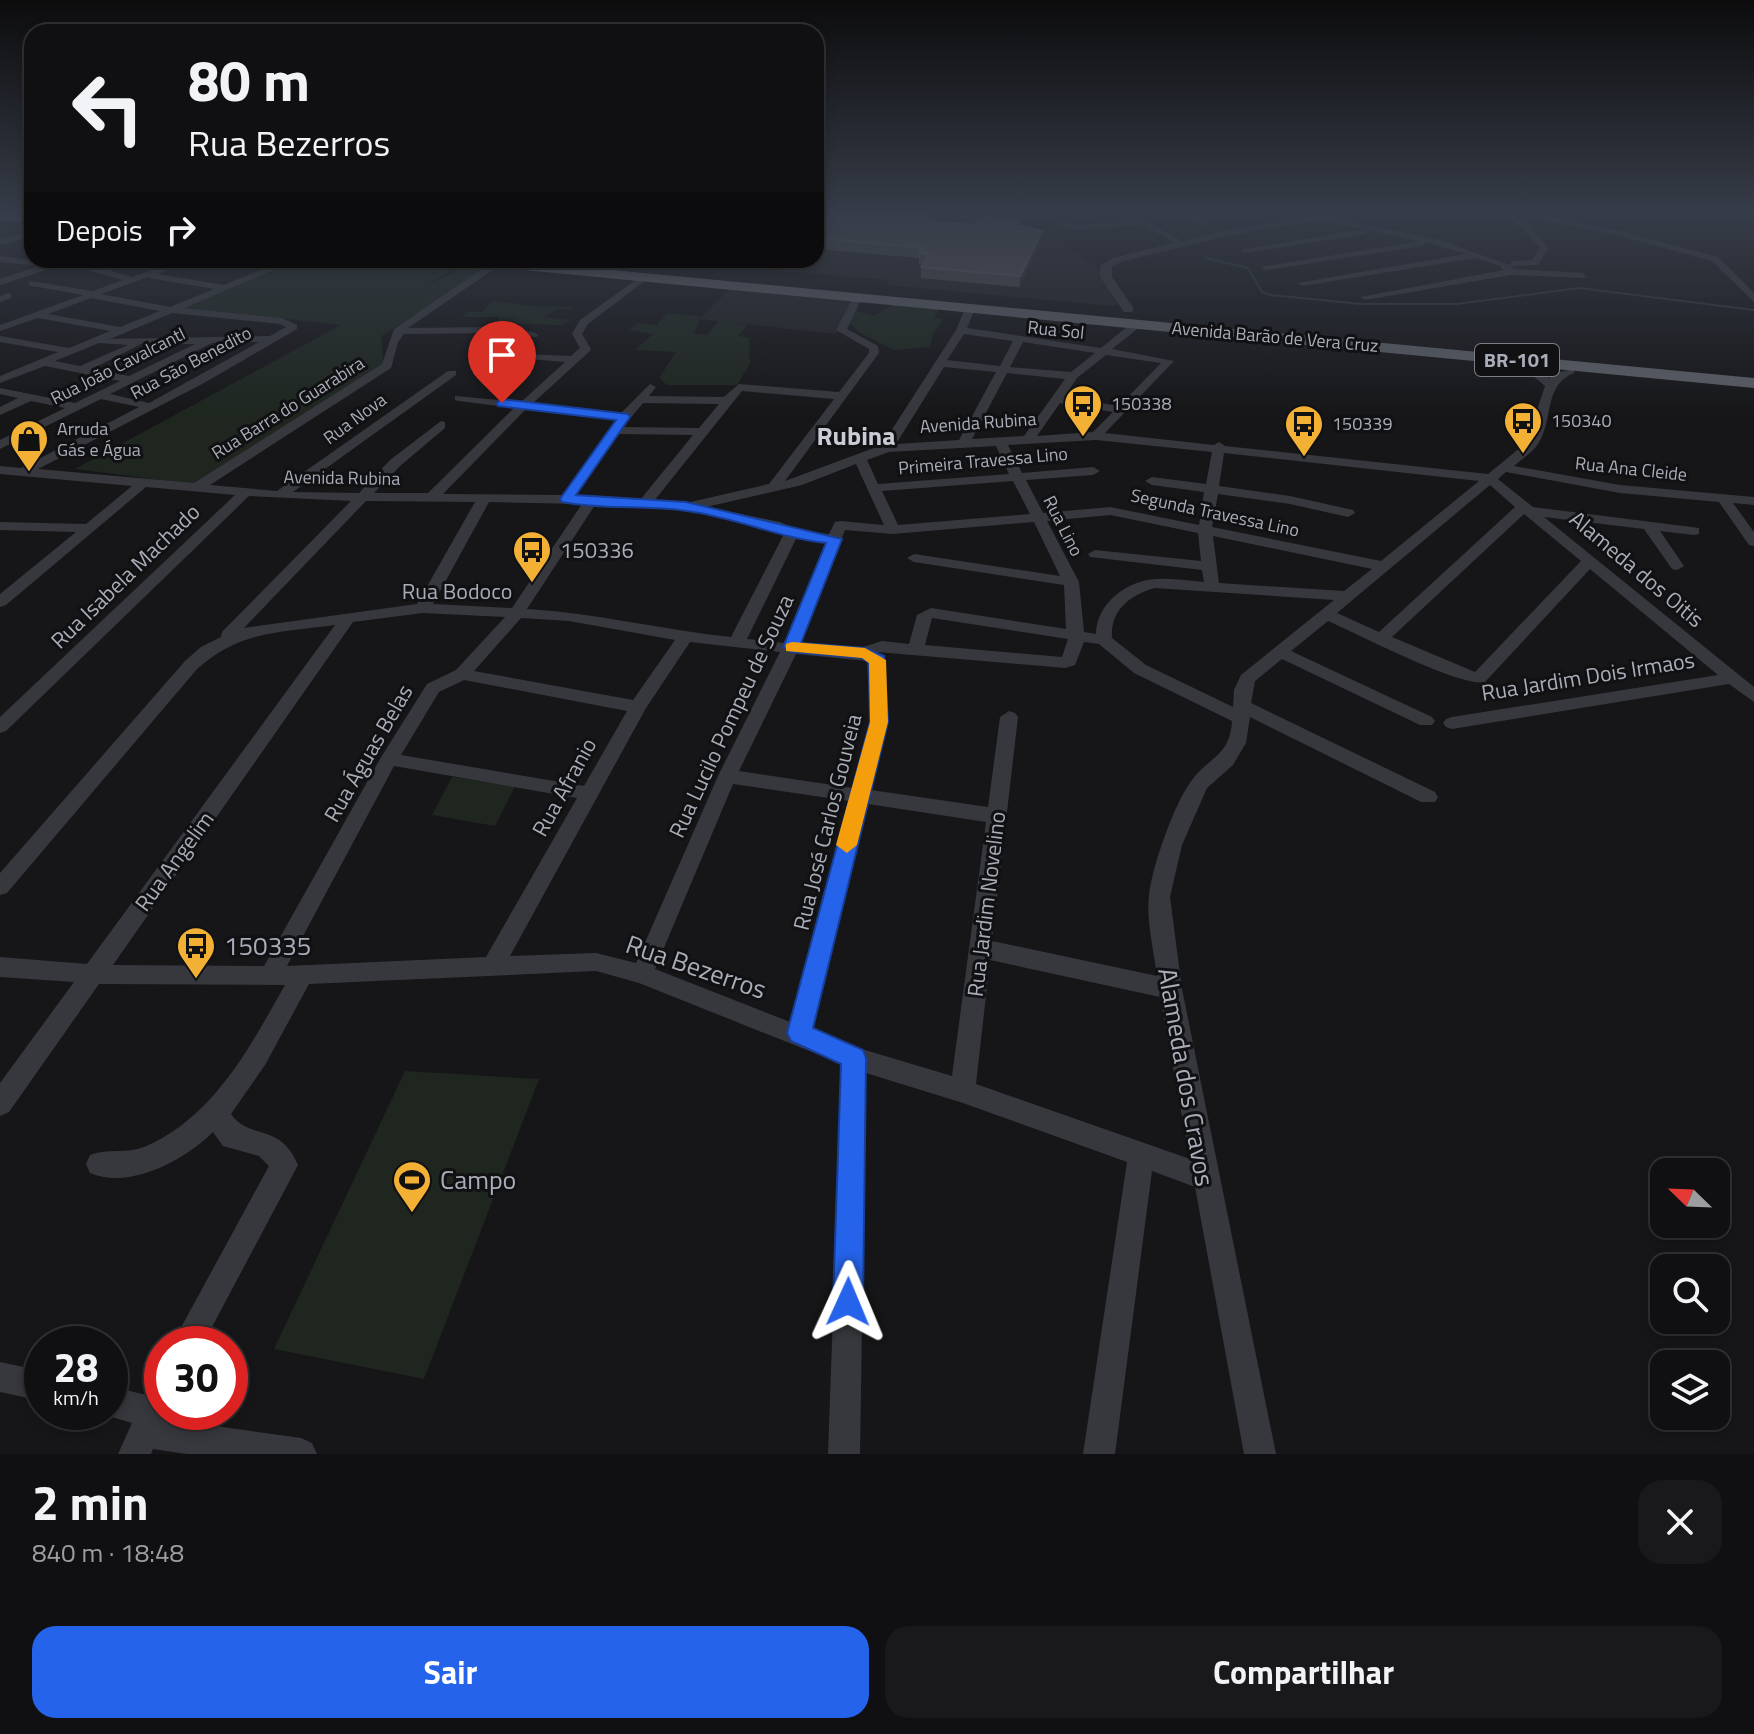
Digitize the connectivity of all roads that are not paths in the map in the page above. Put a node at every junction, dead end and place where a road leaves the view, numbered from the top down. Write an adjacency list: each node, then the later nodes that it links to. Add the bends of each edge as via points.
1 (132, 280): 18 (street)
2 (181, 280): 15 (street); 23 (street)
3 (244, 280): 17 (street)
4 (474, 280): 35 (street, Rua Barra do Guarabira)
5 (640, 280): 47 (street, via 580,327 577,334 586,347)
6 (673, 280): 20 (highway, Avenida Barão de Vera Cruz / BR-101)
7 (767, 280): 24 (highway, Avenida Barão de Vera Cruz / BR-101)
8 (1108, 280): 26 (street)
9 (1323, 280): 14 (street)
10 (1431, 280): 16 (street)
11 (1471, 280): 16 (street)
12 (1735, 280): 21 (street)
13 (32, 283): 18 (street)
14 (1302, 283)
15 (209, 285): 17 (street); 25 (street)
16 (1444, 285): 19 (street)
17 (225, 288): 27 (street)
18 (91, 294): 22 (street); 23 (street)
19 (1365, 297)
20 (857, 298): 24 (highway, Avenida Barão de Vera Cruz / BR-101); 65 (street, via 841,330 876,350)
21 (1754, 299)
22 (75, 300): 28 (street); 29 (street)
23 (123, 301): 25 (street)
24 (982, 305): 26 (highway, Avenida Barão de Vera Cruz / BR-101); 30 (highway, Avenida Barão de Vera Cruz / BR-101); 33 (street)
25 (153, 306): 27 (street)
26 (1128, 309): 50 (highway, Avenida Barão de Vera Cruz / BR-101)
27 (171, 310): 32 (street); 37 (street, Rua São Benedito, via 293,325)
28 (36, 314): 31 (street); 32 (street)
29 (0, 316)
30 (1137, 324): 43 (highway, Avenida Barão de Vera Cruz / BR-101); 45 (street)
31 (0, 328)
32 (121, 330): 41 (street)
33 (961, 330): 40 (street, Rua Sol); 49 (street)
34 (533, 335): 35 (street, via 495,330)
35 (396, 336): 42 (street); 96 (street, Rua Barra do Guarabira, via 387,366)
36 (0, 339): 44 (street)
37 (275, 339): 38 (street); 72 (street, Rua São Benedito)
38 (210, 340): 39 (street); 59 (street, Rua João CavalcantI)
39 (145, 341): 41 (street); 53 (street)
40 (1018, 341): 45 (street, Rua Sol); 52 (street)
41 (92, 342): 44 (street)
42 (466, 342)
43 (1359, 345): 51 (highway); 56 (highway, Avenida Barão de Vera Cruz / BR-101)
44 (68, 351): 48 (street)
45 (1101, 351): 57 (street); 74 (street, Rua Sol, via 1169,361)
46 (528, 356): 47 (street)
47 (575, 360): 71 (street)
48 (43, 362): 53 (street); 58 (street)
49 (940, 363): 52 (street); 86 (street)
50 (1754, 367)
51 (1530, 368): 54 (highway); 60 (street)
52 (1003, 369): 57 (street); 83 (street)
53 (80, 370): 59 (street)
54 (1570, 371): 56 (highway); 60 (street)
55 (452, 373): 101 (street, Rua Nova)
56 (1675, 375): 61 (highway, Avenida Barão de Vera Cruz / BR-101)
57 (1073, 376): 69 (street)
58 (3, 377)
59 (133, 380): 64 (street, Rua João CavalcantI)
60 (1548, 383): 88 (street, Alameda dos Cravos, via 1541,431)
61 (1754, 383)
62 (650, 387): 68 (street)
63 (0, 391): 66 (street)
64 (102, 396): 72 (street); 73 (street, Rua João CavalcantI)
65 (842, 396): 70 (street, via 744,386); 99 (street)
66 (30, 397): 73 (street); 75 (street)
67 (459, 398): 71 (street)
68 (639, 399): 70 (street); 76 (street)
69 (1057, 399): 74 (street); 81 (street)
70 (725, 401): 79 (street)
71 (522, 405): 76 (street); 102 (street)
72 (149, 406): 91 (street, Rua São Benedito)
73 (78, 407): 84 (street, Rua João CavalcantI)
74 (1121, 410): 80 (street)
75 (0, 411)
76 (624, 417): 78 (street)
77 (441, 425): 104 (street)
78 (615, 430): 79 (street); 106 (street)
79 (701, 432): 109 (street)
80 (1096, 436): 81 (street, Avenida Rubina); 85 (street, Avenida Rubina)
81 (1030, 437): 82 (street, Avenida Rubina)
82 (999, 440): 83 (street, Avenida Rubina); 92 (street, Rua Lino)
83 (964, 443): 86 (street, Avenida Rubina)
84 (0, 445)
85 (1219, 446): 93 (street, Avenida Rubina); 98 (street)
86 (887, 448): 87 (street, Avenida Rubina)
87 (859, 456): 97 (street); 99 (street, Avenida Rubina)
88 (1506, 468): 93 (street, Alameda dos Cravos); 103 (street, Rua Ana Cleide, via 1620,489)
89 (0, 470): 91 (street, Avenida Rubina)
90 (1093, 471): 92 (street, Primeira Travessa Lino)
91 (23, 472): 95 (street, Avenida Rubina)
92 (1016, 476): 97 (street, Primeira Travessa Lino); 113 (street, Rua Lino)
93 (1489, 478): 111 (street, Alameda dos Oitis); 128 (street, Alameda dos Cravos)
94 (1152, 481): 98 (street)
95 (142, 484): 96 (street, Avenida Rubina); 116 (street)
96 (196, 488): 100 (street, Avenida Rubina)
97 (875, 488): 118 (street)
98 (1211, 488): 112 (street); 117 (street)
99 (772, 489): 110 (street, Avenida Rubina)
100 (245, 493): 101 (street, Avenida Rubina); 155 (street, Rua Isabela Machado)
101 (280, 495): 104 (street, Avenida Rubina)
102 (432, 497): 104 (street, Avenida Rubina); 105 (street, Avenida Rubina)
103 (1722, 497): 108 (street, Rua Ana Cleide); 122 (street)
104 (360, 498): 137 (street)
105 (484, 499): 106 (street, Avenida Rubina); 133 (street)
106 (567, 499): 107 (street, Avenida Rubina)
107 (591, 500): 109 (street, Avenida Rubina); 134 (street, Rua Águas Belas)
108 (1754, 501)
109 (645, 503): 110 (street, Avenida Rubina)
110 (686, 507): 120 (street)
111 (1529, 508): 115 (street); 125 (street, Alameda dos Oitis); 140 (street)
112 (1348, 513)
113 (1040, 517): 117 (street, Segunda Travessa Lino, via 1110,511); 118 (street, Segunda Travessa Lino); 129 (street, Rua Lino)
114 (0, 526): 116 (street)
115 (1649, 526): 119 (street); 127 (street)
116 (88, 528): 132 (street)
117 (1205, 528): 126 (street); 128 (street, Segunda Travessa Lino)
118 (893, 530): 121 (street, via 840,525)
119 (1694, 531)
120 (792, 532): 121 (street); 141 (street)
121 (835, 539): 143 (street, Rua Lucilo Pompeu de Souza)
122 (1754, 542)
123 (1095, 554): 126 (street)
124 (914, 558): 129 (street)
125 (1591, 559): 140 (street, via 1479,678); 148 (street, Alameda dos Oitis)
126 (1208, 566): 130 (street)
127 (1677, 566)
128 (1386, 567): 131 (street, Alameda dos Cravos)
129 (1071, 582): 138 (street, Rua Lino)
130 (1212, 589): 131 (street); 142 (street, via 1168,583 1140,587 1112,605)
131 (1349, 596): 135 (street, Alameda dos Cravos)
132 (0, 602)
133 (423, 608): 134 (street, Rua Bodoco); 136 (street, Rua Bodoco)
134 (517, 613): 139 (street, Rua Bodoco, via 569,616); 147 (street, Rua Águas Belas)
135 (1326, 614): 140 (street); 146 (street, Alameda dos Cravos)
136 (348, 618): 137 (street, Rua Bodoco); 166 (street, Rua Angelim)
137 (234, 634): 162 (street, via 191,665)
138 (1076, 635): 142 (street); 144 (street, via 1065,663); 144 (street, via 931,613 925,615)
139 (685, 637): 141 (street, Rua Bodoco); 150 (street, Rua Afranio)
140 (1382, 638)
141 (738, 640): 143 (street, Rua Bodoco)
142 (1104, 640): 151 (street, via 1140,669)
143 (791, 647): 145 (street); 157 (street, Rua Lucilo Pompeu de Souza)
144 (916, 650): 145 (street, via 882,646)
145 (855, 652): 159 (street, Rua José Carlos Gouveia, via 878,660 879,722)
146 (1280, 652): 151 (street, Alameda dos Cravos, via 1247,679); 153 (street)
147 (462, 674): 150 (street); 156 (street, Rua Águas Belas, via 433,688)
148 (1732, 678): 149 (street, Alameda dos Oitis); 154 (street, Rua Jardim Dois Irmaos)
149 (1754, 696)
150 (638, 707): 158 (street, Rua Afranio)
151 (1242, 712): 160 (street); 170 (street, Alameda dos Cravos, via 1240,739 1199,784 1172,845 1159,897)
152 (1009, 717): 161 (street, Rua Jardim Novelino)
153 (1426, 721)
154 (1452, 723)
155 (0, 727)
156 (389, 759): 158 (street); 169 (street, Rua Águas Belas)
157 (727, 776): 159 (street); 168 (street, Rua Lucilo Pompeu de Souza)
158 (587, 793): 164 (street, Rua Afranio)
159 (859, 796): 161 (street); 171 (street, Rua José Carlos Gouveia)
160 (1428, 797)
161 (997, 816): 163 (street, Rua Jardim Novelino)
162 (0, 887)
163 (980, 948): 170 (street); 173 (street, Rua Jardim Novelino)
164 (493, 965): 167 (street, Rua Bezerros); 168 (street, Rua Bezerros, via 596,962)
165 (0, 967): 166 (street, Rua Bezerros)
166 (93, 974): 169 (street, Rua Bezerros); 174 (street, Rua Angelim)
167 (303, 974): 169 (street, Rua Bezerros); 175 (street, via 236,1091)
168 (642, 974): 171 (street, Rua Bezerros)
169 (270, 976)
170 (1170, 989): 178 (street, Alameda dos Cravos)
171 (799, 1033): 172 (street, Rua Bezerros)
172 (854, 1058): 173 (street, Rua Bezerros); 184 (street)
173 (963, 1091): 176 (street, Rua Bezerros)
174 (0, 1104)
175 (216, 1114): 177 (street, via 188,1137 141,1161); 179 (street, via 232,1137 267,1145 285,1165)
176 (1141, 1154): 178 (street, Rua Bezerros); 185 (street)
177 (99, 1164)
178 (1204, 1177): 186 (street, Alameda dos Cravos)
179 (197, 1326)
180 (0, 1377): 181 (street)
181 (24, 1382)
182 (183, 1430): 183 (street)
183 (301, 1454)
184 (844, 1454)
185 (1099, 1454)
186 (1260, 1454)

